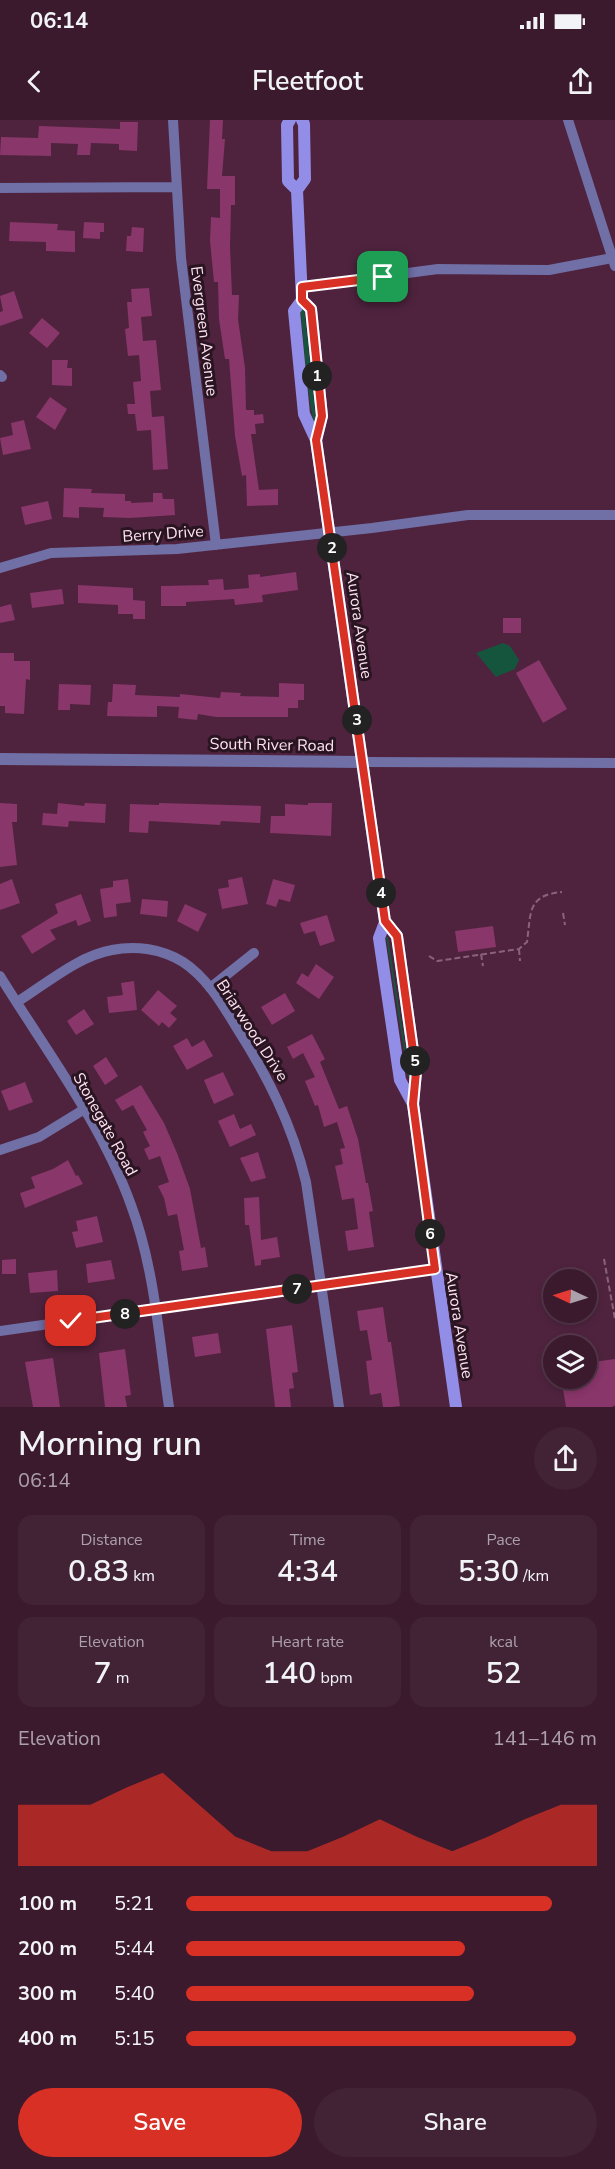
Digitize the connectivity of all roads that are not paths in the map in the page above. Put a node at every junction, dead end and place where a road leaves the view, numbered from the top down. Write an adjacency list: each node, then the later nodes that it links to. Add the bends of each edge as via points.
1 (173, 120): 5 (street, Evergreen Avenue)
2 (290, 120): 7 (main road, Aurora Avenue, via 288,181)
3 (302, 120): 7 (main road, Aurora Avenue, via 305,179)
4 (568, 120): 8 (street)
5 (176, 187): 6 (street); 13 (street, Evergreen Avenue)
6 (0, 188)
7 (297, 190): 9 (main road, Aurora Avenue)
8 (614, 262): 9 (street, via 549,270 438,269)
9 (302, 293): 10 (main road, Aurora Avenue, via 311,309 322,416); 10 (main road, Aurora Avenue, via 294,311 304,414)
10 (316, 440): 12 (main road, Aurora Avenue)
11 (615, 515): 12 (street, Berry Drive, via 468,515)
12 (329, 532): 13 (street, Berry Drive); 16 (main road, Aurora Avenue)
13 (216, 545): 14 (street, Berry Drive, via 51,553)
14 (0, 568)
15 (0, 759): 16 (street, South River Road)
16 (363, 762): 17 (street, South River Road); 18 (main road, Aurora Avenue)
17 (615, 764)
18 (385, 921): 23 (main road, Aurora Avenue, via 397,936 416,1072); 23 (main road, Aurora Avenue, via 379,938 400,1080)
19 (254, 953): 21 (street)
20 (0, 976): 22 (street, Stonegate Road)
21 (210, 988): 22 (street, Briarwood Drive, via 183,962 167,954 130,948 96,955); 27 (street, Briarwood Drive, via 263,1068 294,1138 306,1182)
22 (17, 1002): 24 (street, Stonegate Road)
23 (413, 1104): 26 (main road, Aurora Avenue)
24 (83, 1110): 25 (street, via 39,1137); 28 (street, Stonegate Road, via 113,1161 132,1207 148,1263)
25 (0, 1150)
26 (435, 1269): 27 (street); 32 (main road, Aurora Avenue)
27 (321, 1286): 28 (street); 31 (street, Briarwood Drive)
28 (155, 1309): 29 (street); 30 (street, Stonegate Road)
29 (0, 1330)
30 (170, 1407)
31 (339, 1407)
32 (456, 1407)

